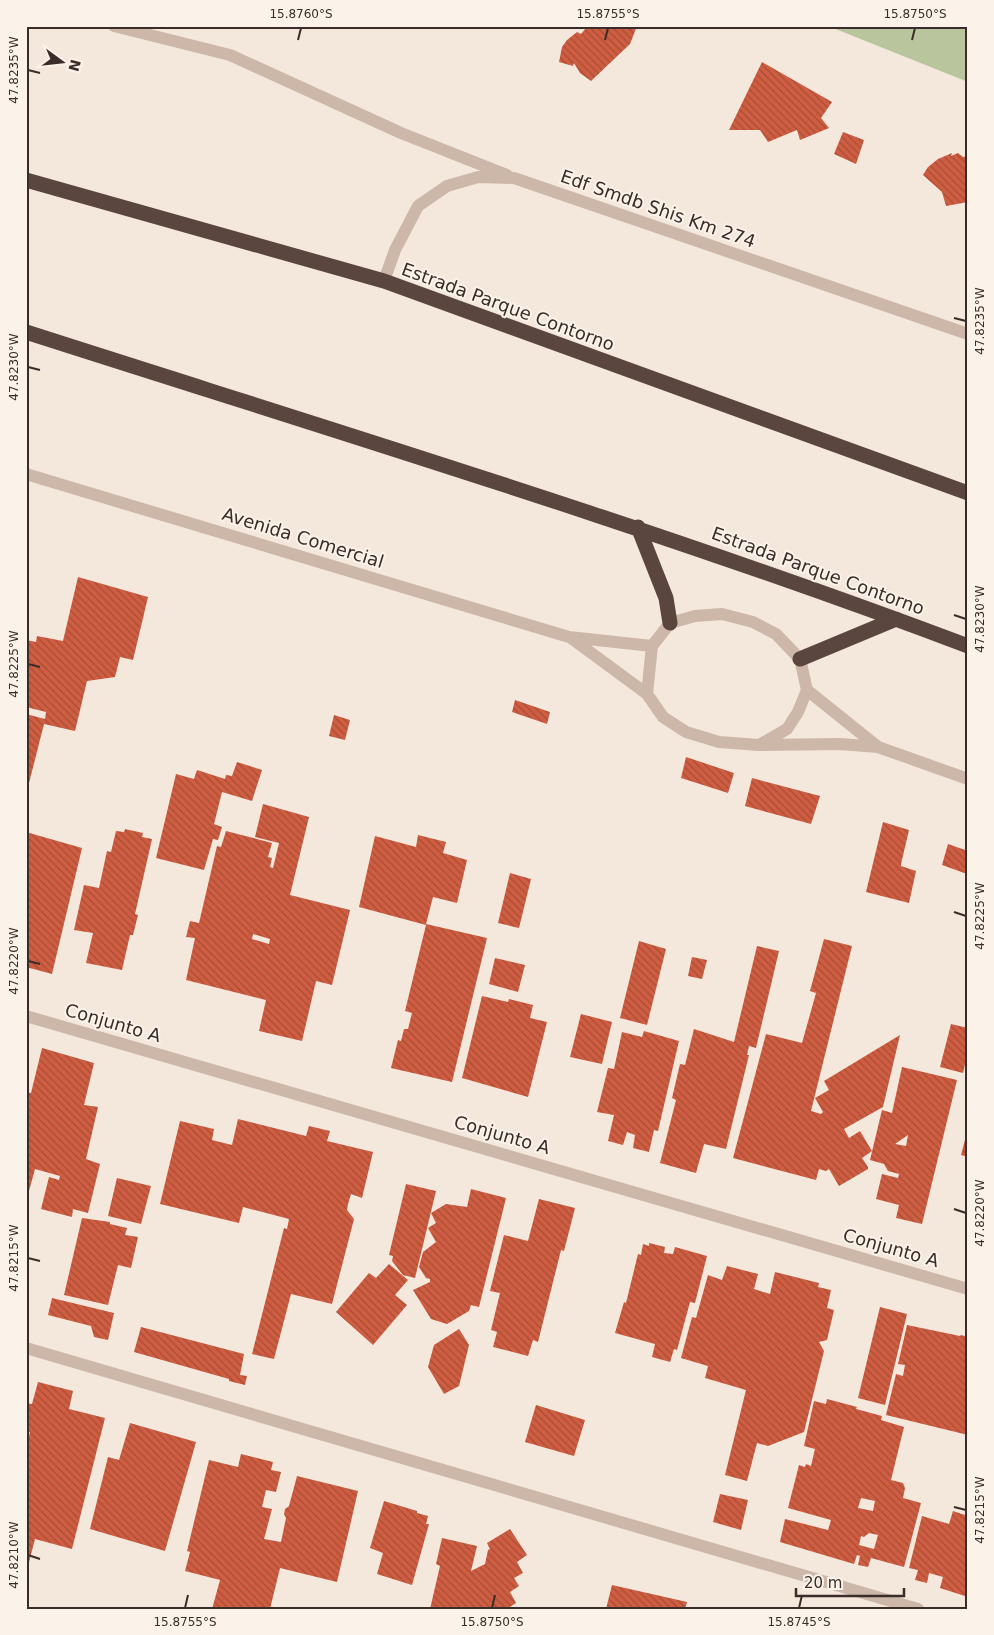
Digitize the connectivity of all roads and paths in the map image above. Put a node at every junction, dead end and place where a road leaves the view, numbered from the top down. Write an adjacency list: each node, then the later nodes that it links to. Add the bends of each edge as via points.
1 (114, 26): 2 (street, via 230,55 401,133)
2 (514, 178): 4 (street, Edf Smdb Shis Km 274, via 478,177 447,186 418,206 395,250); 6 (street, Edf Smdb Shis Km 274)
3 (26, 180): 4 (highway, Estrada Parque Contorno)
4 (384, 281): 8 (highway, Estrada Parque Contorno)
5 (26, 332): 9 (highway, Estrada Parque Contorno)
6 (968, 334)
7 (26, 474): 12 (street, Avenida Comercial)
8 (968, 494)
9 (638, 528): 10 (highway, Estrada Parque Contorno); 11 (highway, via 666,598)
10 (896, 619): 14 (highway, Estrada Parque Contorno); 15 (highway)
11 (670, 623): 13 (street); 15 (street, via 695,616 722,614 753,622 776,634)
12 (569, 637): 13 (street, Avenida Comercial); 17 (street, Avenida Comercial)
13 (652, 646): 17 (street)
14 (968, 646)
15 (800, 659): 16 (street)
16 (807, 690): 18 (street, via 787,729); 19 (street, Avenida Comercial)
17 (647, 694): 18 (street, Avenida Comercial, via 663,717 686,732 719,742)
18 (759, 746): 19 (street, Avenida Comercial, via 840,744)
19 (878, 748): 20 (street, Avenida Comercial)
20 (968, 779)
21 (26, 1016): 22 (street, Conjunto A)
22 (968, 1289)
23 (26, 1348): 24 (street)
24 (918, 1609)

